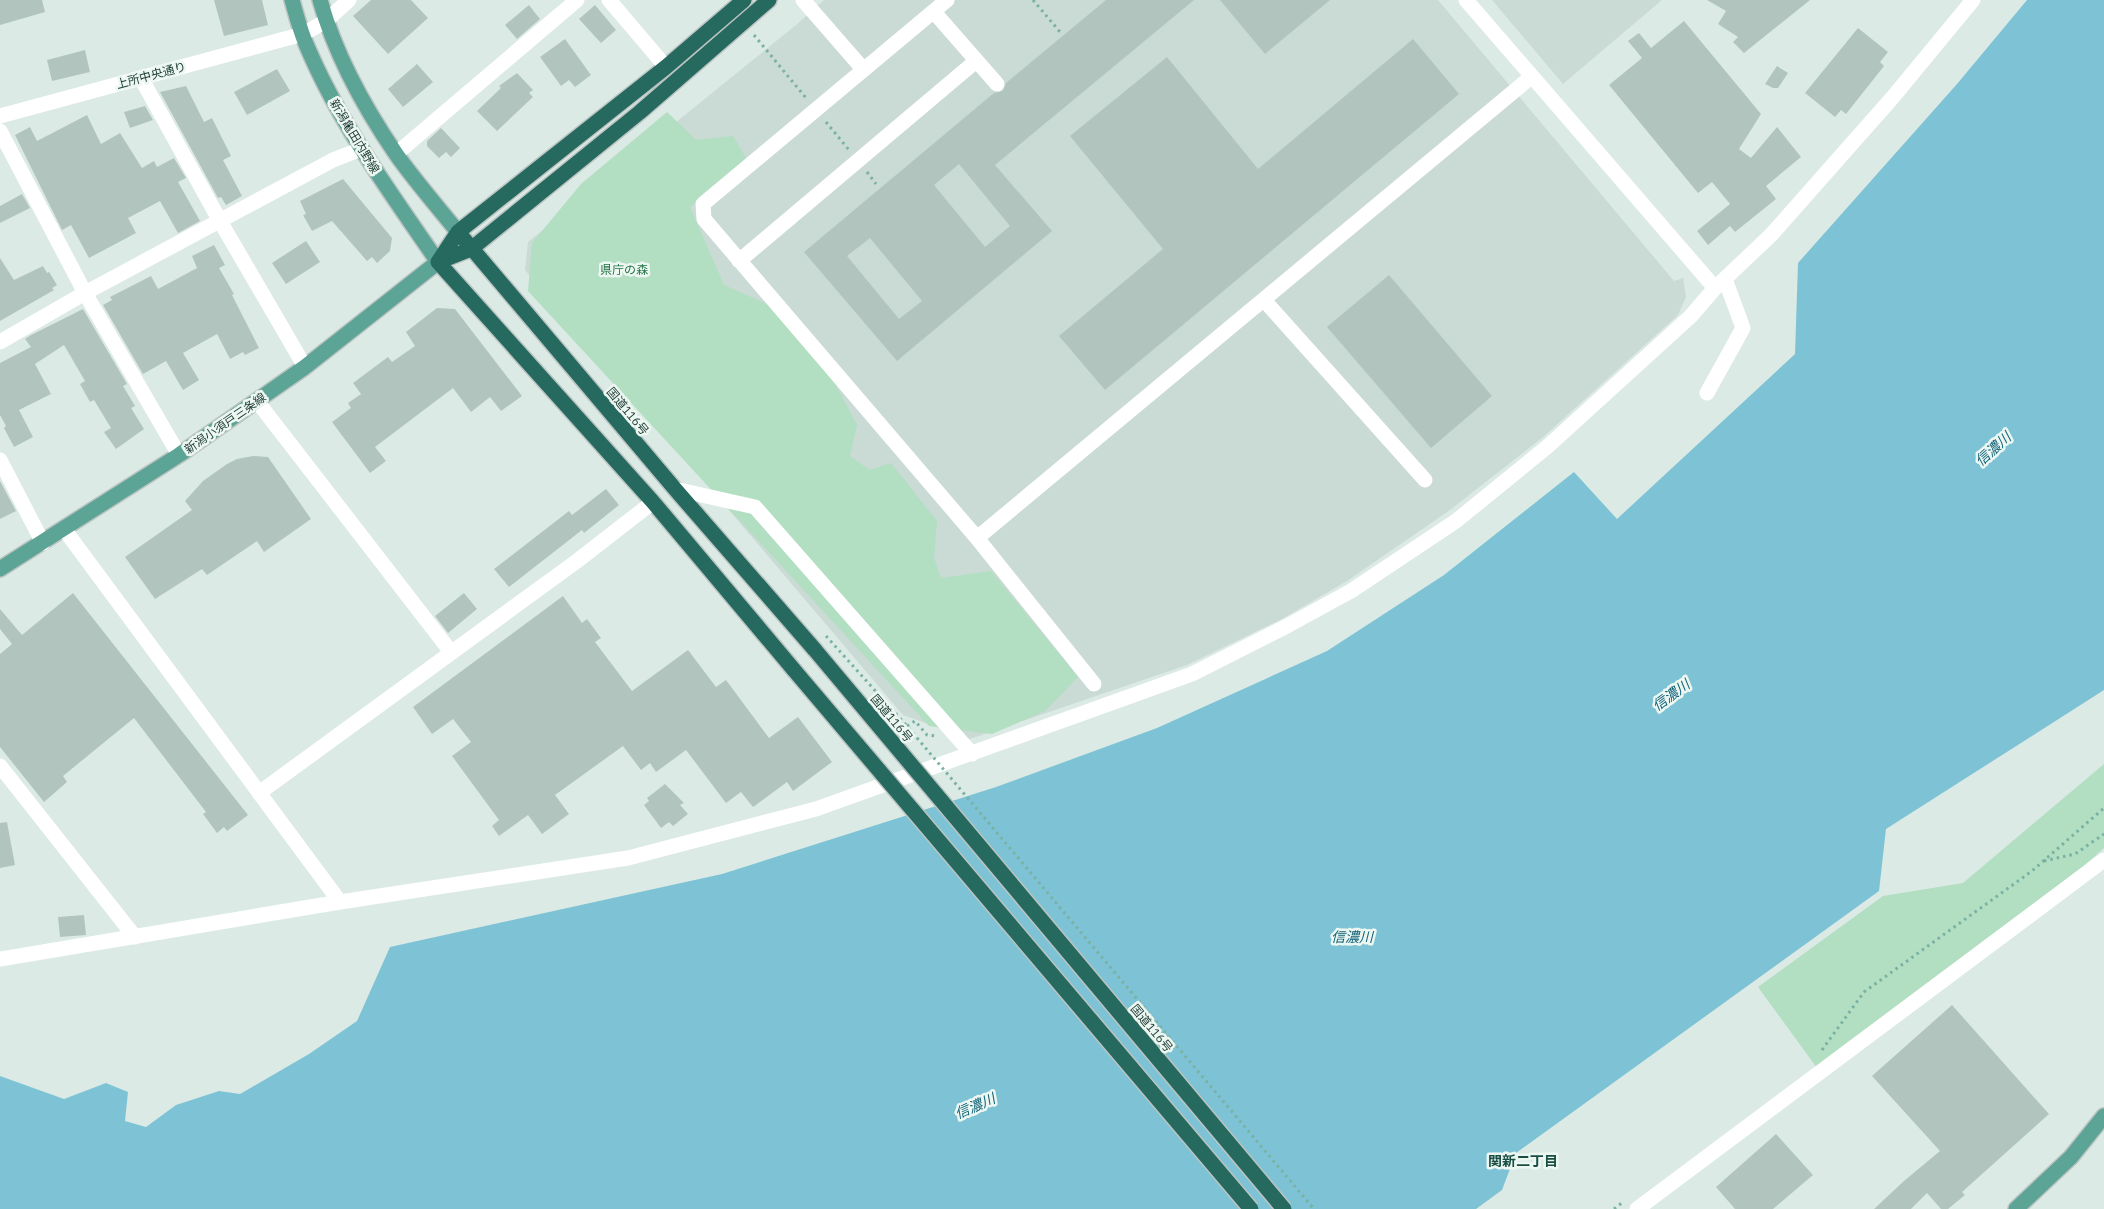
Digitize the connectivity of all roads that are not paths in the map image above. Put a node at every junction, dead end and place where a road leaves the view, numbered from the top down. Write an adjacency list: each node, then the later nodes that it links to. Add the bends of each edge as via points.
1 (292, 0): 14 (main road, 新潟亀田内野線)
2 (320, 0): 13 (main road, 新潟亀田内野線)
3 (349, 0): 13 (street, 上所中央通り)
4 (577, 0): 24 (street)
5 (609, 0): 16 (street)
6 (744, 0): 16 (highway)
7 (770, 0): 27 (highway, via 640,112)
8 (803, 0): 17 (street)
9 (947, 0): 12 (street)
10 (1466, 0): 18 (street)
11 (1973, 0): 30 (street, via 1822,178 1771,235)
12 (934, 12): 15 (street); 17 (street)
13 (326, 21): 14 (street, 上所中央通り); 24 (main road, 新潟亀田内野線, via 354,84)
14 (303, 34): 19 (street, 上所中央通り); 23 (main road, 新潟亀田内野線, via 331,97)
15 (976, 61): 20 (street); 28 (street)
16 (666, 66): 26 (highway)
17 (863, 69): 28 (street, via 703,204 704,219)
18 (1531, 77): 30 (street); 32 (street)
19 (141, 78): 21 (street, 上所中央通り); 25 (street)
20 (997, 84)
21 (0, 116)
22 (0, 131): 31 (street)
23 (361, 149): 25 (street, via 332,160); 29 (main road, 新潟亀田内野線)
24 (396, 154): 26 (main road, 新潟亀田内野線)
25 (220, 221): 31 (street); 34 (street)
26 (458, 232): 27 (highway, 国道116号); 29 (highway)
27 (471, 249): 29 (highway); 40 (highway, 国道116号)
28 (739, 261): 43 (street)
29 (438, 262): 34 (main road, 新潟小須戸三条線); 41 (highway)
30 (1720, 284): 35 (street, via 1743,328); 48 (street, via 1691,316 1547,448 1456,520 1351,591 1192,674)
31 (85, 293): 33 (street); 37 (street)
32 (1264, 300): 39 (street); 43 (street)
33 (0, 342)
34 (305, 367): 36 (main road, 新潟小須戸三条線)
35 (1707, 393)
36 (257, 401): 37 (main road, 新潟小須戸三条線); 46 (street)
37 (180, 455): 42 (main road, 新潟小須戸三条線)
38 (0, 460): 44 (street)
39 (1425, 480)
40 (674, 489): 48 (street, via 755,507); 58 (highway, 国道116号, bridge, via 815,650)
41 (653, 502): 46 (street, via 578,561); 57 (highway, bridge)
42 (64, 529): 44 (main road, 新潟小須戸三条線); 50 (street)
43 (977, 538): 47 (street)
44 (43, 543): 45 (main road, 新潟小須戸三条線)
45 (0, 569)
46 (451, 652): 50 (street)
47 (1094, 684)
48 (972, 754): 52 (street, via 816,809 628,858)
49 (0, 766): 53 (street)
50 (259, 793): 52 (street)
51 (2104, 860): 56 (street)
52 (340, 902): 53 (street)
53 (136, 937): 54 (street)
54 (0, 959)
55 (2104, 1116): 59 (main road, via 2071,1157)
56 (1632, 1204)
57 (1251, 1209)
58 (1284, 1209)
59 (2016, 1209)

